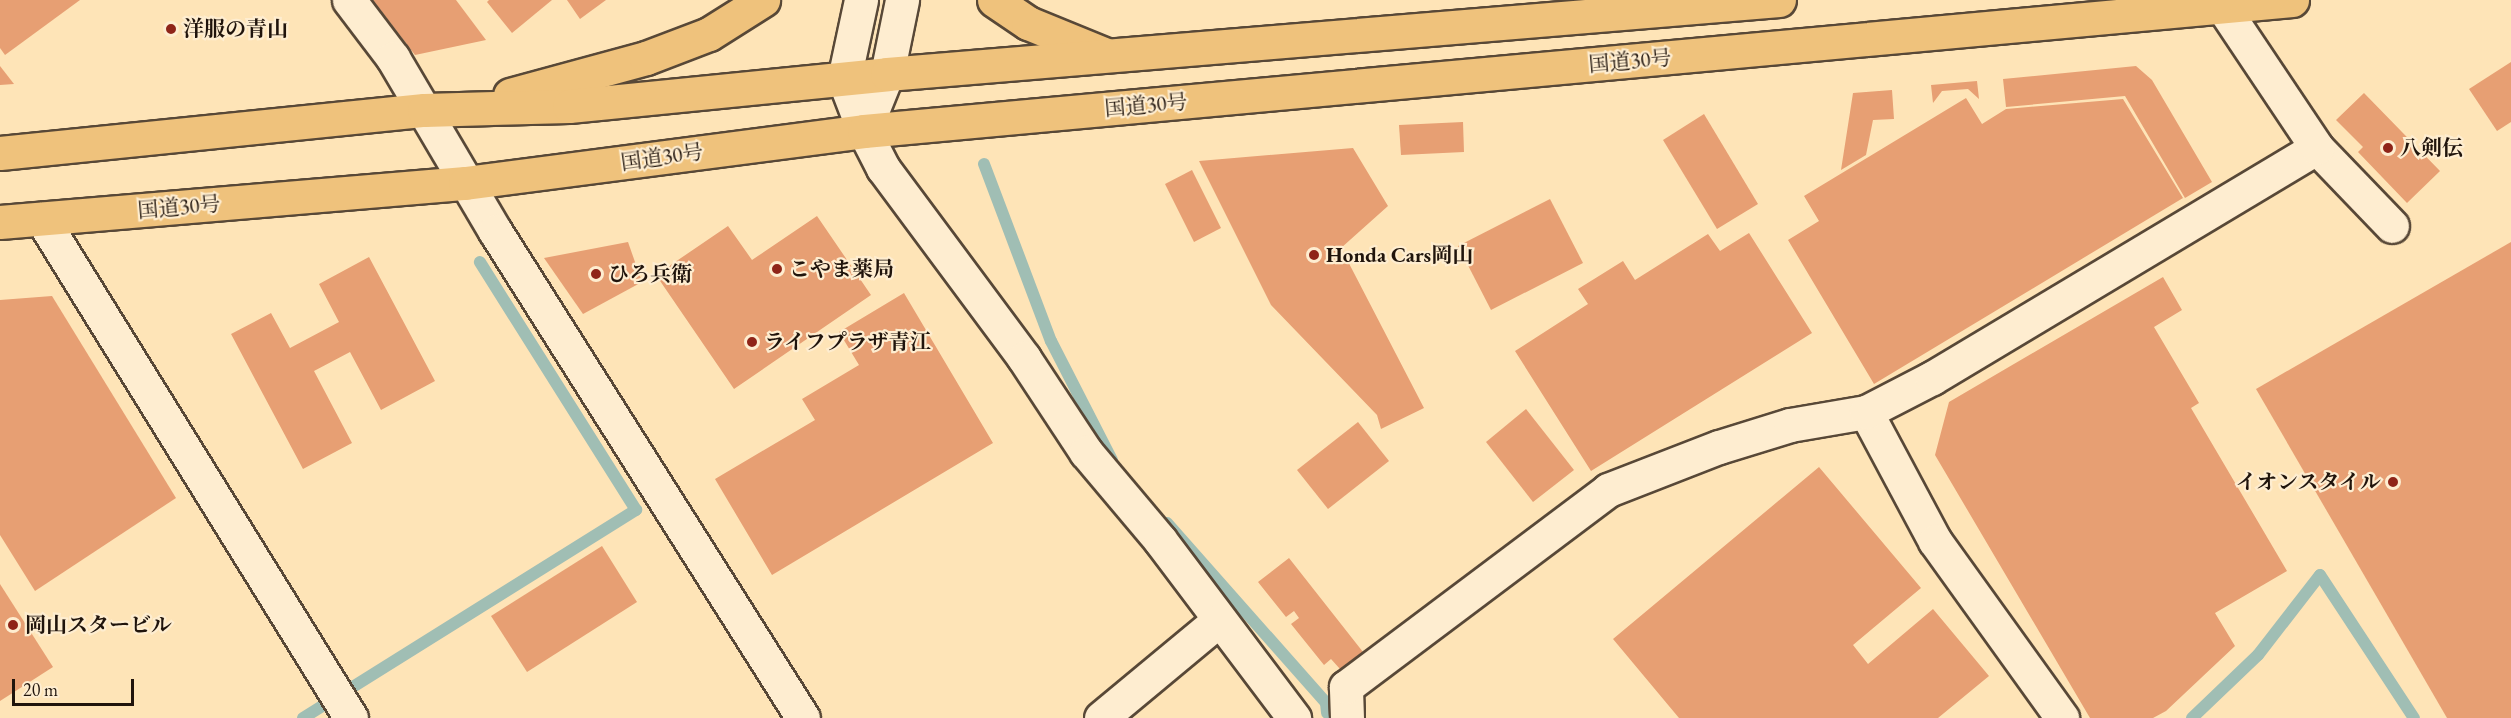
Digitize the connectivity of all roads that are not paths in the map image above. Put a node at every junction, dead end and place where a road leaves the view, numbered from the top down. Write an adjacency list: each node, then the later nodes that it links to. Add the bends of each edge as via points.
1 (348, 0): 14 (street, via 393,58)
2 (861, 0): 12 (street)
3 (902, 0): 11 (street)
4 (994, 0): 10 (highway, via 1028,22)
5 (1779, 0): 10 (highway)
6 (2292, 0): 8 (highway, 国道30号)
7 (758, 1): 13 (highway, via 709,34 646,58)
8 (2219, 3): 9 (highway, 国道30号); 16 (street)
9 (2133, 8): 15 (highway, 国道30号)
10 (1111, 57): 11 (highway)
11 (887, 74): 12 (highway); 15 (street)
12 (844, 79): 13 (highway, via 569,106); 15 (street)
13 (468, 106): 14 (highway)
14 (424, 110): 17 (highway); 18 (street)
15 (864, 131): 18 (highway, 国道30号); 23 (street, via 883,168 1024,358 1086,452 1160,540)
16 (2317, 148): 21 (street); 22 (street, via 1932,378)
17 (0, 153)
18 (465, 183): 19 (highway, 国道30号); 25 (street)
19 (42, 219): 20 (highway, 国道30号); 24 (street)
20 (0, 222)
21 (2392, 225)
22 (1866, 412): 28 (street, via 1790,425 1719,447 1608,490 1346,687); 29 (street, via 1935,541)
23 (1218, 621): 26 (street); 27 (street)
24 (342, 703)
25 (803, 718)
26 (1101, 718)
27 (1294, 718)
28 (1347, 718)
29 (2062, 718)

